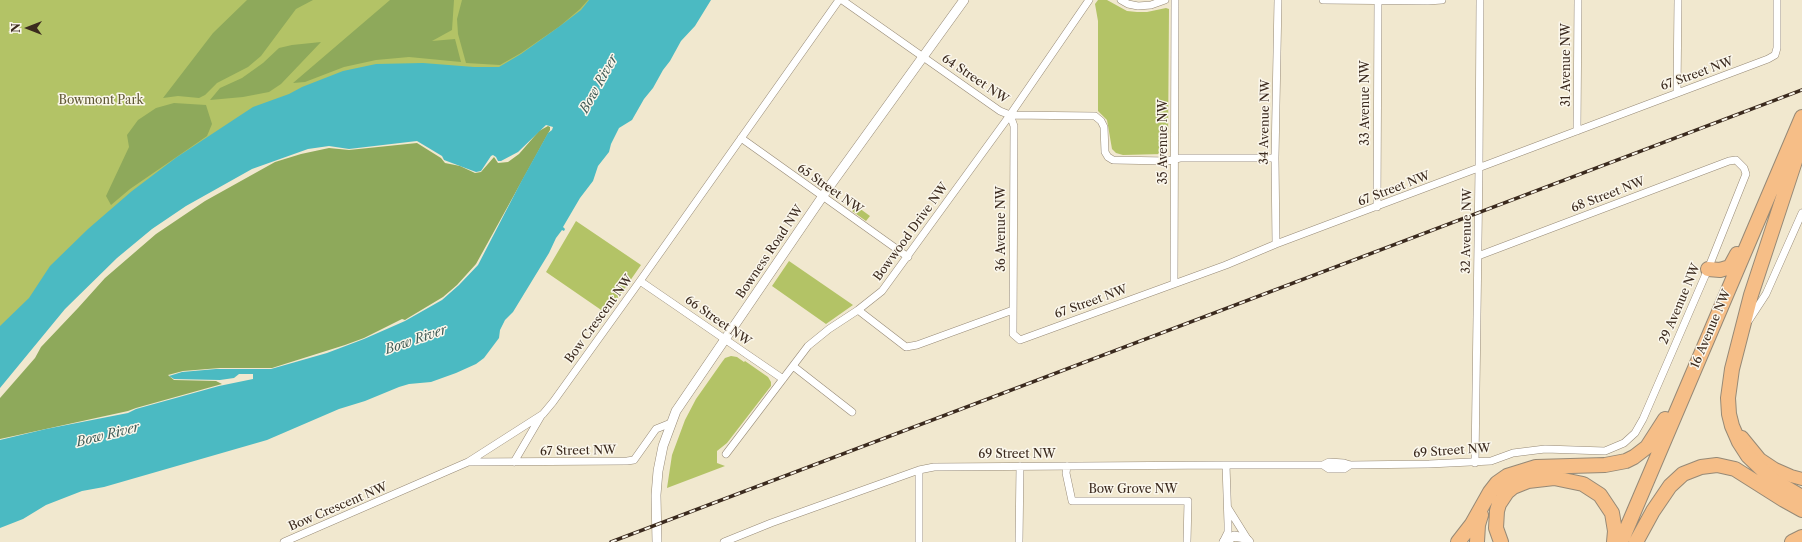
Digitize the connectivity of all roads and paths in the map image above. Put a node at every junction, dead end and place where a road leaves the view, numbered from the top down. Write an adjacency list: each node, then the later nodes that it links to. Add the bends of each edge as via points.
1 (840, 0): 15 (street, 64 Street NW); 20 (street, Bow Crescent NW)
2 (964, 0): 15 (street, Bowness Road NW)
3 (1089, 0): 17 (street, Bowwood Drive NW)
4 (1121, 0): 5 (street, via 1138,6)
5 (1166, 0)
6 (1175, 0): 23 (street, 35 Avenue NW)
7 (1278, 0): 22 (street, 34 Avenue NW)
8 (1323, 0): 14 (street)
9 (1442, 0): 14 (street)
10 (1480, 0): 25 (street, 32 Avenue NW)
11 (1578, 0): 19 (street, 31 Avenue NW)
12 (1678, 0): 16 (street)
13 (1777, 0): 16 (street, 67 Street NW, via 1778,48 1775,55 1768,60)
14 (1378, 1): 28 (street, 33 Avenue NW)
15 (924, 57): 17 (street, 64 Street NW, via 1000,111); 27 (street, Bowness Road NW)
16 (1678, 93): 19 (street, 67 Street NW)
17 (1010, 115): 23 (street, 64 Street NW, via 1095,116 1104,127 1105,152 1110,159); 32 (street, Bowwood Drive NW); 37 (street, 36 Avenue NW, via 1014,126)
18 (1802, 117): 24 (highway, 16 Avenue NW)
19 (1577, 131): 25 (street, 67 Street NW)
20 (741, 138): 27 (street, 65 Street NW); 34 (street, Bow Crescent NW)
21 (1802, 139): 39 (highway); 76 (highway, 16 Avenue NW)
22 (1275, 158): 23 (street, 64 Street NW); 30 (street, 34 Avenue NW)
23 (1174, 159): 35 (street, 35 Avenue NW)
24 (1782, 163): 33 (highway, via 1765,189 1732,266 1720,270); 38 (highway, 16 Avenue NW)
25 (1479, 168): 28 (street, 67 Street NW); 31 (street, 32 Avenue NW)
26 (1744, 168): 31 (street, 68 Street NW, via 1736,160 1729,161); 33 (street, 29 Avenue NW, via 1745,179)
27 (823, 197): 32 (street, 65 Street NW); 40 (street, Bowness Road NW)
28 (1377, 207): 30 (street, 67 Street NW)
29 (1802, 215): 39 (street, via 1766,294)
30 (1276, 244): 35 (street, 67 Street NW)
31 (1478, 256): 52 (street, 32 Avenue NW)
32 (908, 257): 36 (street, Bowwood Drive NW, via 882,291)
33 (1708, 269): 38 (highway, via 1718,278 1720,286); 48 (street, 29 Avenue NW, via 1643,418 1635,433)
34 (640, 281): 40 (street, 66 Street NW); 46 (street, Bow Crescent NW)
35 (1174, 283): 41 (street, 67 Street NW)
36 (858, 310): 37 (street, via 906,347); 42 (street, Bowwood Drive NW, via 808,346)
37 (1013, 310): 41 (street, 36 Avenue NW, via 1013,334)
38 (1711, 329): 58 (highway, via 1660,428 1641,453 1616,464 1527,469 1507,476); 75 (highway, 16 Avenue NW)
39 (1740, 334): 44 (highway)
40 (725, 339): 43 (street, 66 Street NW); 47 (street, Bowness Road NW, via 676,411)
41 (1020, 340)
42 (793, 366): 43 (street, Bowwood Drive NW); 45 (street)
43 (783, 379): 49 (street, Bowwood Drive NW)
44 (1728, 398): 57 (highway, via 1741,434 1760,459 1775,469); 59 (highway, via 1734,430 1748,456 1773,480)
45 (852, 412)
46 (543, 414): 50 (street, Bow Crescent NW); 51 (street)
47 (671, 423): 51 (street, 67 Street NW, via 656,429 634,460); 64 (street, Bowness Road NW, via 663,446 657,483)
48 (1624, 443): 52 (street, 69 Street NW, via 1605,451 1524,450)
49 (726, 454)
50 (468, 462): 51 (street, 67 Street NW); 63 (street, Bow Crescent NW)
51 (514, 462)
52 (1475, 463): 53 (street, 69 Street NW, via 1350,465 1329,462 1323,465)
53 (1226, 465): 55 (street, 69 Street NW); 60 (street)
54 (1020, 466): 55 (street, 69 Street NW); 56 (street, 69 Street NW, via 934,467); 67 (street)
55 (1066, 466): 68 (street, Bow Grove NW, via 1072,502 1188,501)
56 (919, 470): 65 (street, 69 Street NW); 66 (street)
57 (1802, 479)
58 (1490, 492): 71 (highway, via 1467,532); 72 (highway, via 1480,518)
59 (1802, 497)
60 (1228, 508): 69 (street, via 1228,532); 70 (street)
61 (1802, 510): 77 (highway, via 1736,469 1717,465 1701,467 1683,474 1670,486)
62 (1802, 537): 78 (highway)
63 (284, 542)
64 (657, 542)
65 (724, 542)
66 (919, 542)
67 (1020, 542)
68 (1188, 542)
69 (1224, 542): 70 (street, via 1234,536 1240,536)
70 (1249, 542)
71 (1458, 542)
72 (1478, 542)
73 (1501, 542): 74 (highway, via 1496,520 1502,499 1513,487 1546,478 1576,482 1600,495 1612,513)
74 (1614, 542)
75 (1621, 542)
76 (1630, 542)
77 (1636, 542)
78 (1792, 542)

